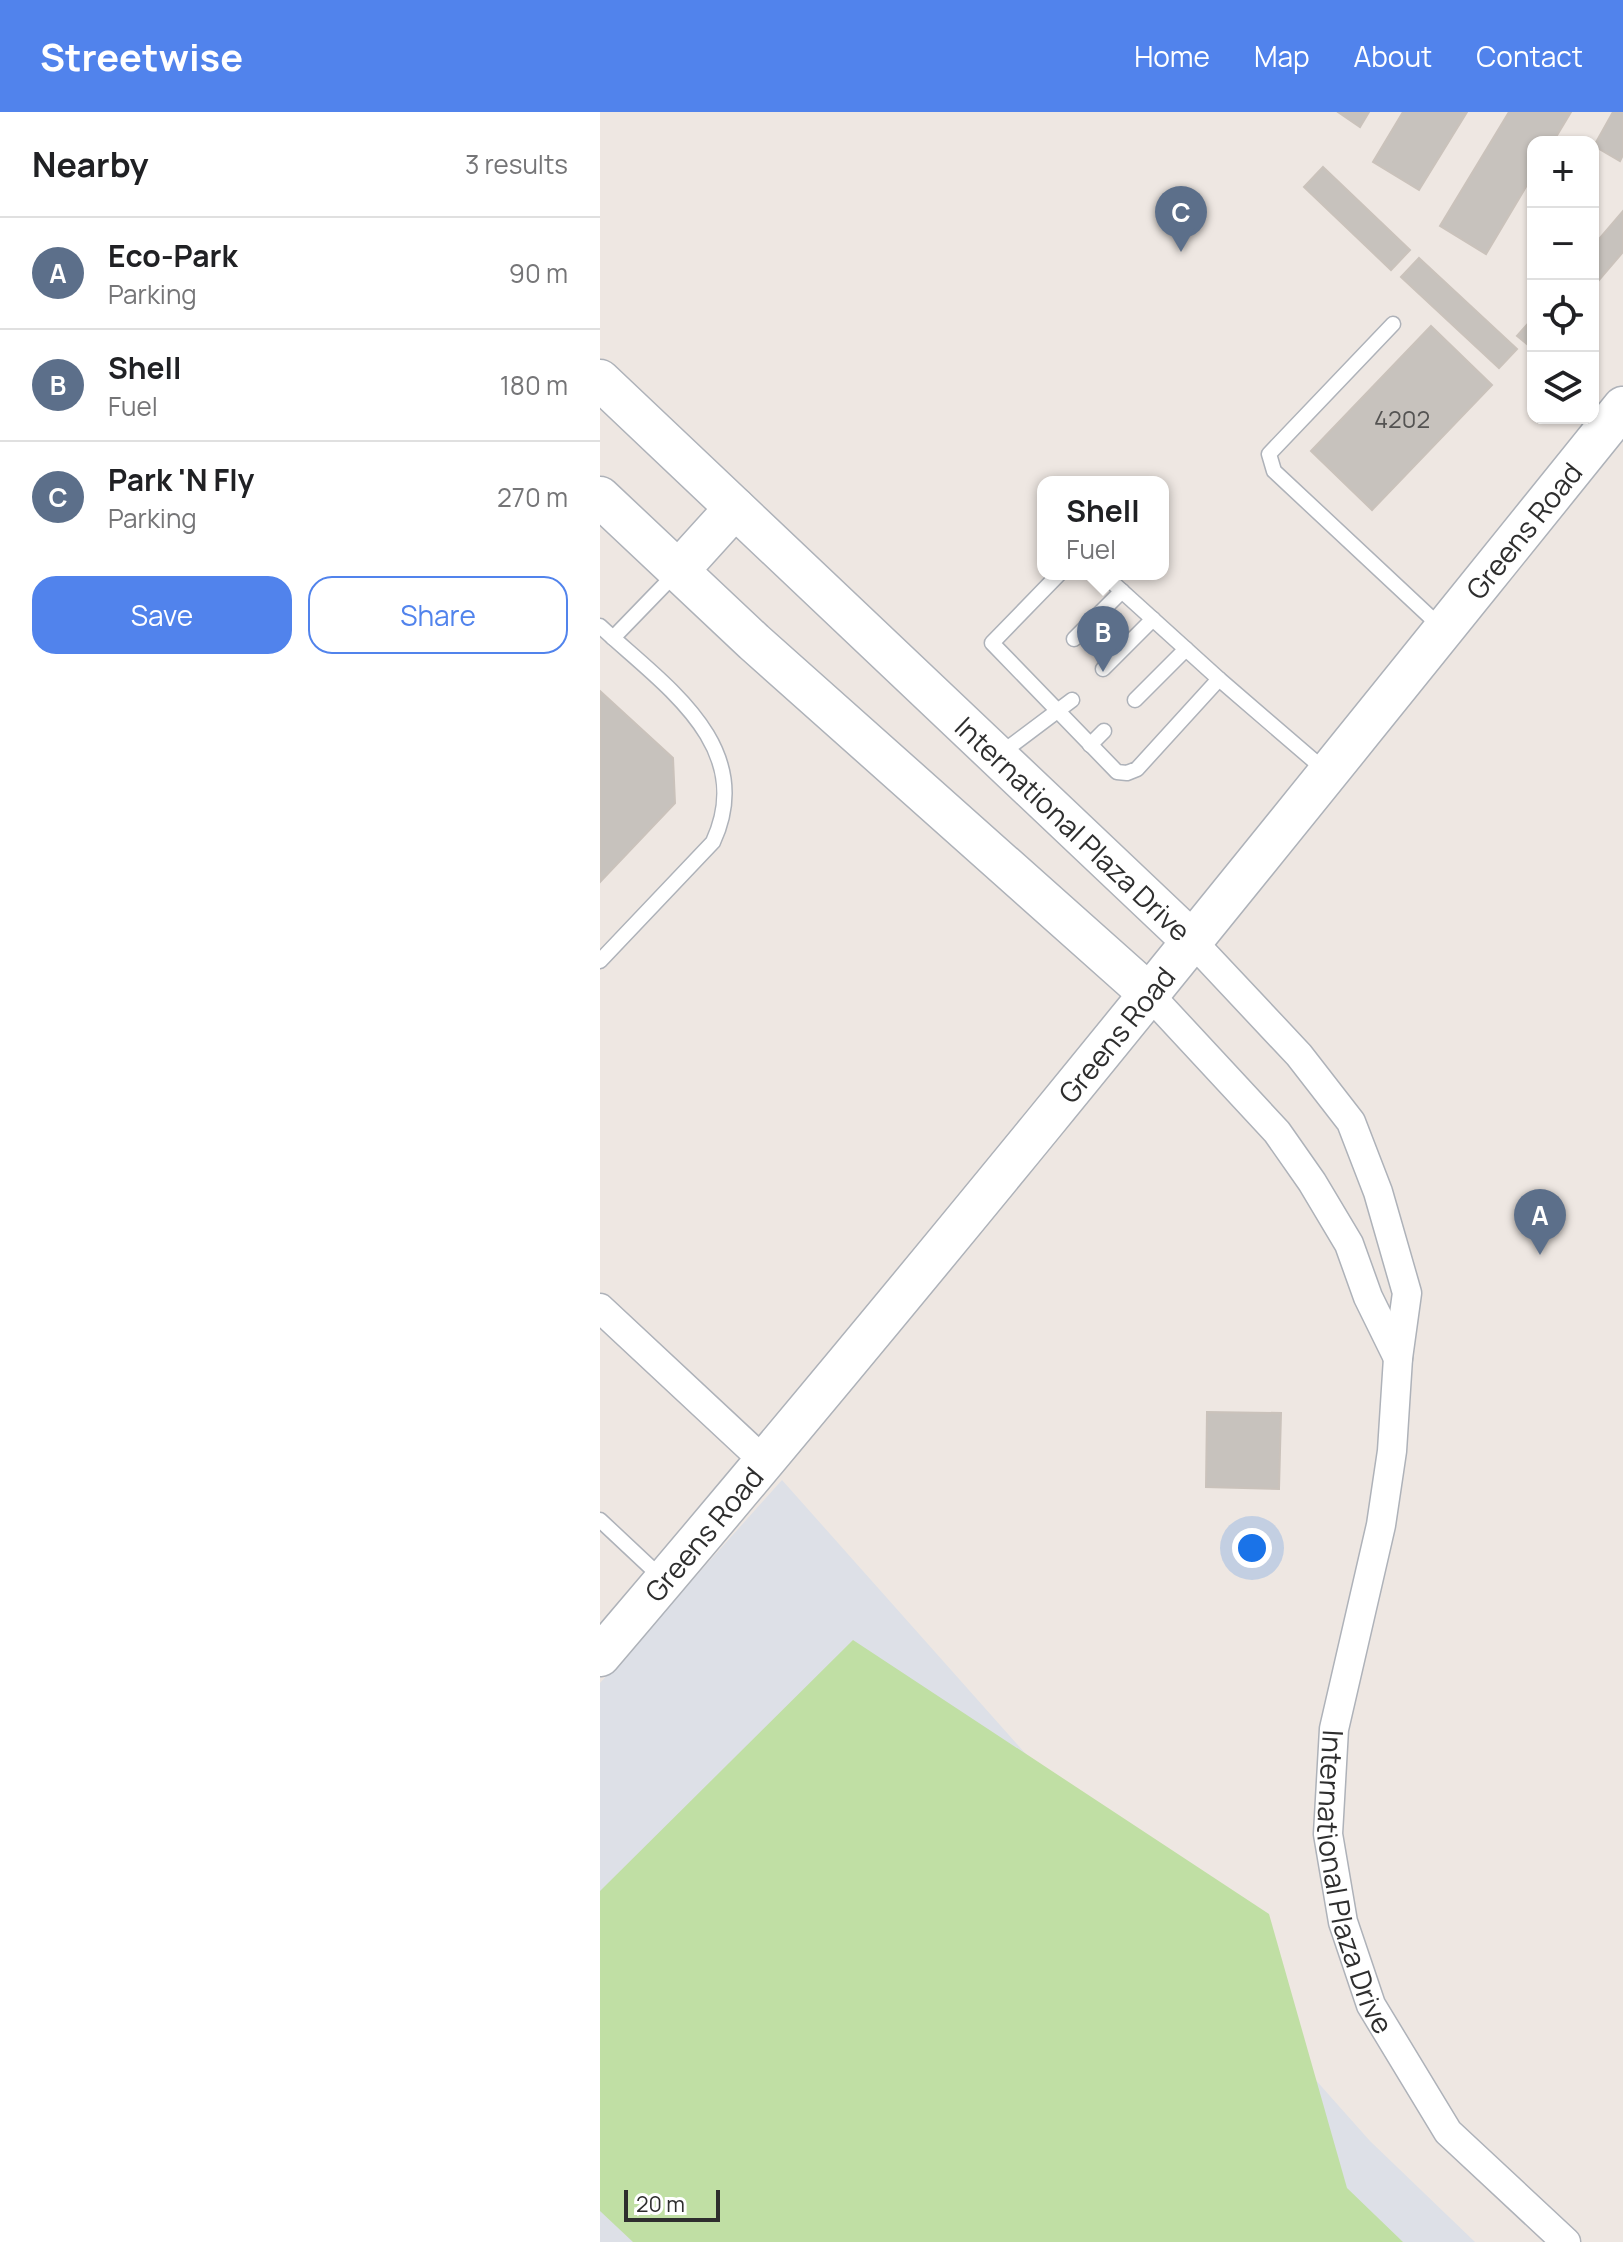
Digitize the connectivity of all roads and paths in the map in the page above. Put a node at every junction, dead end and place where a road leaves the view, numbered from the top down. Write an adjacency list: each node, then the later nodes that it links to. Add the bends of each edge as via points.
1 (1393, 324): 12 (lane, via 1269,454 1274,471)
2 (600, 380): 5 (street, International Plaza Drive)
3 (1623, 407): 12 (street, Greens Road)
4 (600, 497): 6 (street, International Plaza Drive)
5 (735, 508): 6 (street); 23 (street, International Plaza Drive)
6 (678, 571): 13 (lane); 27 (street, International Plaza Drive)
7 (1053, 580): 20 (lane, via 992,643 1036,678)
8 (1110, 580): 9 (lane)
9 (1122, 591): 10 (lane); 14 (lane)
10 (1153, 619): 15 (lane); 16 (lane)
11 (600, 626): 13 (lane)
12 (1444, 629): 24 (street, Greens Road)
13 (613, 638): 26 (lane, via 698,717 716,746 724,779 723,820 698,860)
14 (1074, 639)
15 (1186, 649): 17 (lane); 19 (lane)
16 (1103, 669)
17 (1219, 679): 22 (lane, via 1137,769 1117,772); 24 (lane)
18 (1072, 700): 20 (lane)
19 (1135, 700)
20 (1057, 713): 22 (lane); 23 (lane)
21 (1104, 731): 22 (lane)
22 (1090, 745)
23 (997, 756): 25 (street, International Plaza Drive)
24 (1327, 773): 25 (street, Greens Road)
25 (1191, 940): 27 (street, Greens Road); 29 (street, International Plaza Drive, via 1299,1055 1351,1122 1407,1293)
26 (600, 961)
27 (1148, 993): 29 (street, International Plaza Drive, via 1277,1132 1303,1169 1349,1244); 30 (street, Greens Road)
28 (600, 1308): 30 (street)
29 (1398, 1358): 34 (street, International Plaza Drive, via 1381,1525 1334,1729 1328,1834 1343,1922 1371,2005 1448,2132)
30 (765, 1462): 32 (street, Greens Road)
31 (600, 1520): 32 (lane)
32 (665, 1580): 33 (street, Greens Road)
33 (600, 1656)
34 (1566, 2242)

